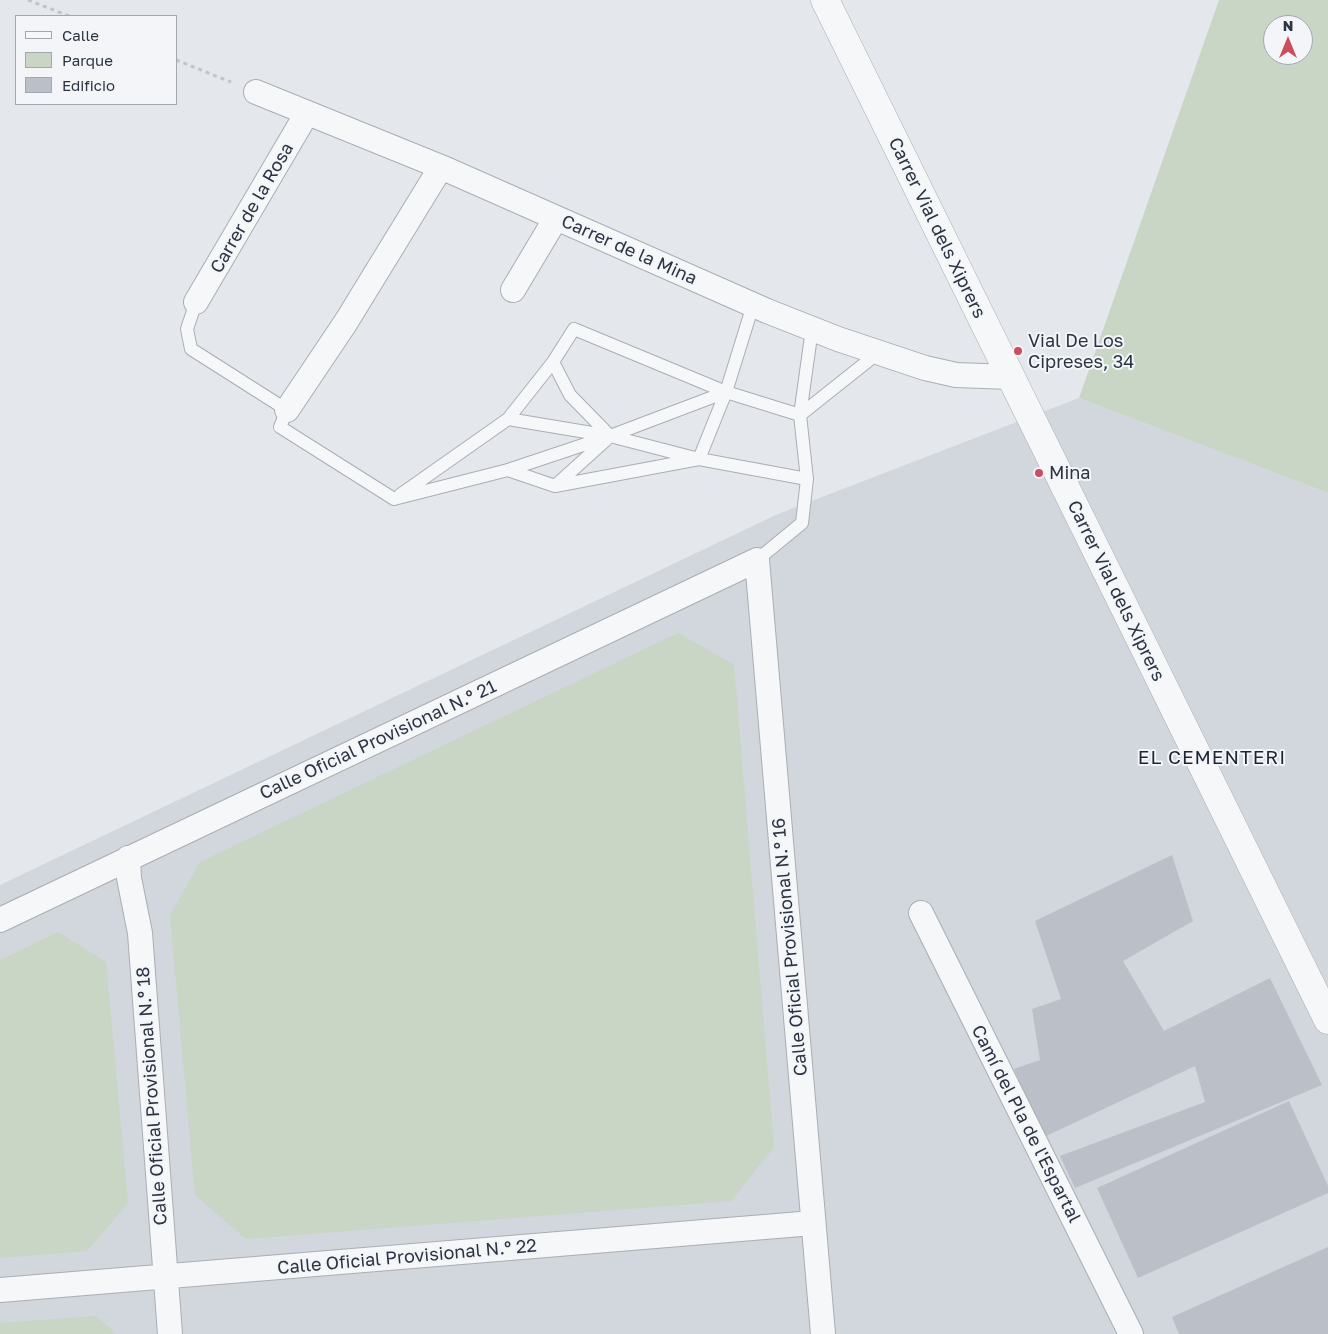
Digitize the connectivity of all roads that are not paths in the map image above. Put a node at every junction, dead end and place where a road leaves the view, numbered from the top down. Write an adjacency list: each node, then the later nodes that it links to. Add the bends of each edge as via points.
1 (825, 0): 12 (street, Carrer Vial dels Xiprers)
2 (256, 92): 3 (street, Carrer de la Mina)
3 (307, 113): 4 (street, Carrer de la Mina); 7 (street, Carrer de la Rosa)
4 (441, 167): 5 (street, Carrer de la Mina); 14 (street, via 356,307)
5 (556, 218): 6 (street); 8 (street, Carrer de la Mina)
6 (514, 290)
7 (196, 302): 14 (lane, via 187,329 191,349)
8 (753, 305): 9 (street, Carrer de la Mina); 13 (lane)
9 (812, 329): 10 (street, Carrer de la Mina); 15 (lane)
10 (878, 353): 12 (street, Carrer de la Mina, via 956,375); 15 (lane)
11 (553, 362): 13 (lane, via 574,329); 16 (lane); 17 (lane, via 570,395)
12 (1011, 377): 27 (street, Carrer Vial dels Xiprers)
13 (726, 392): 15 (lane); 17 (lane); 18 (lane)
14 (287, 410): 22 (lane, via 280,427)
15 (800, 415): 20 (lane)
16 (508, 419): 17 (lane); 22 (lane)
17 (610, 436): 18 (lane); 19 (lane); 21 (lane)
18 (699, 459): 20 (lane); 21 (lane)
19 (508, 470): 21 (lane); 22 (lane)
20 (807, 479): 23 (lane, via 802,523)
21 (555, 486)
22 (394, 499)
23 (757, 560): 24 (street, Calle Oficial Provisional N.º 21); 28 (street, Calle Oficial Provisional N.º 16)
24 (128, 858): 26 (street, Calle Oficial Provisional N.º 21); 29 (street, Calle Oficial Provisional N.º 18, via 140,933)
25 (921, 913): 33 (street, Camí del Pla de l'Espartal)
26 (0, 920)
27 (1328, 1020)
28 (813, 1223): 29 (street, Calle Oficial Provisional N.º 22); 32 (street, Calle Oficial Provisional N.º 16)
29 (166, 1275): 30 (street, Calle Oficial Provisional N.º 22); 31 (street, Calle Oficial Provisional N.º 18)
30 (0, 1290)
31 (170, 1334)
32 (823, 1334)
33 (1131, 1334)

